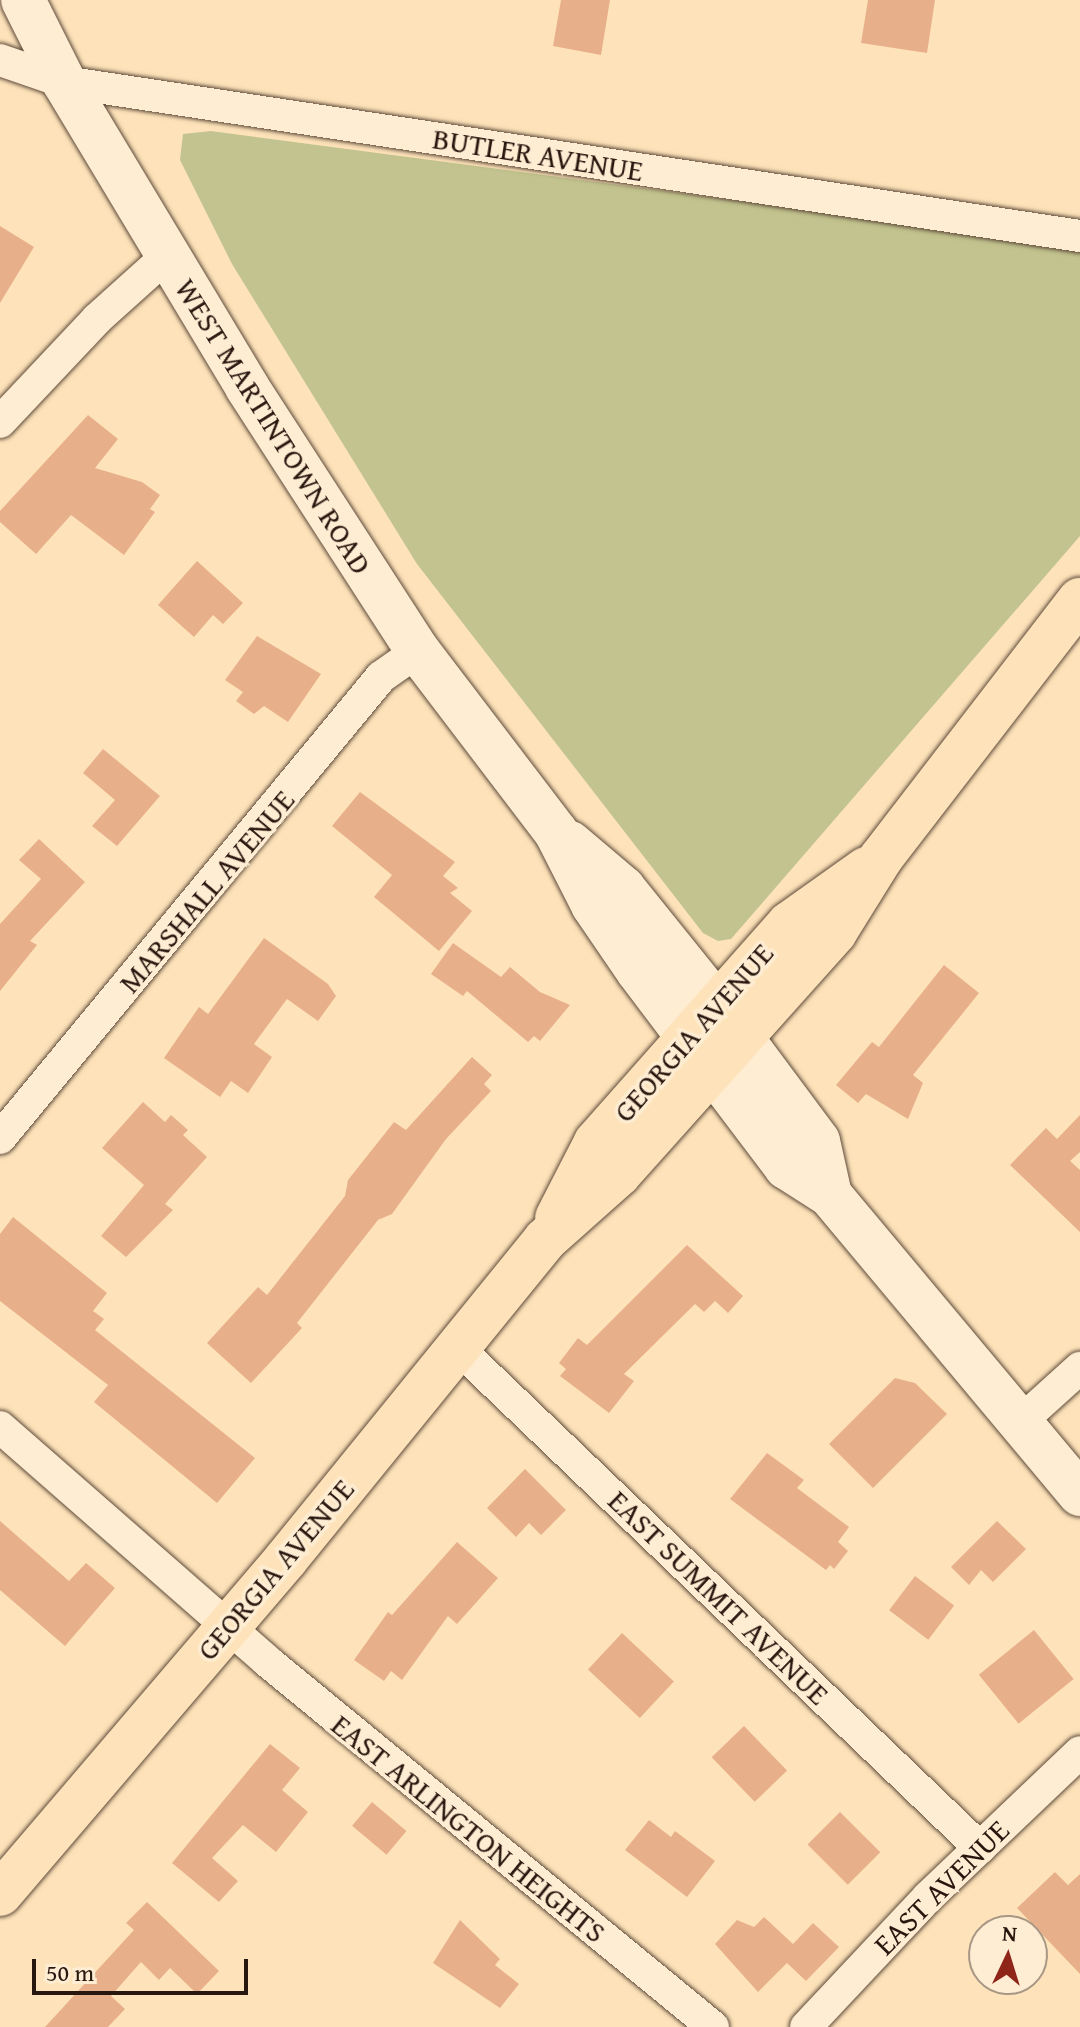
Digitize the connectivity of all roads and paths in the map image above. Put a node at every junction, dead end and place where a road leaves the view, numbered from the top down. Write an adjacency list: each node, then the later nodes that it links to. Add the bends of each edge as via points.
1 (23, 0): 3 (main road, WEST MARTINTOWN ROAD)
2 (0, 60): 3 (street, BUTLER AVENUE)
3 (64, 82): 4 (street, BUTLER AVENUE); 5 (main road, WEST MARTINTOWN ROAD)
4 (1080, 236)
5 (167, 256): 6 (street, via 97,319); 8 (main road, WEST MARTINTOWN ROAD)
6 (0, 422)
7 (1072, 625): 10 (main road, GEORGIA AVENUE, via 881,858 835,932)
8 (418, 651): 9 (main road, WEST MARTINTOWN ROAD); 12 (street, MARSHALL AVENUE, via 381,677)
9 (556, 832): 10 (main road, WEST MARTINTOWN ROAD, via 623,888); 11 (main road, WEST MARTINTOWN ROAD, via 593,905)
10 (729, 1021): 11 (main road, GEORGIA AVENUE); 13 (main road, WEST MARTINTOWN ROAD, via 818,1141)
11 (700, 1054): 13 (main road, WEST MARTINTOWN ROAD, via 786,1167); 14 (main road, GEORGIA AVENUE, via 619,1174 545,1240)
12 (0, 1138)
13 (830, 1195): 16 (main road)
14 (457, 1347): 19 (main road, GEORGIA AVENUE); 21 (street, EAST SUMMIT AVENUE)
15 (1080, 1368): 16 (street)
16 (1018, 1424): 18 (main road)
17 (0, 1427): 19 (street, EAST ARLINGTON HEIGHTS)
18 (1080, 1494)
19 (229, 1624): 22 (main road, GEORGIA AVENUE); 23 (street, EAST ARLINGTON HEIGHTS, via 279,1671)
20 (1080, 1752): 21 (street, EAST AVENUE)
21 (980, 1848): 24 (street, EAST AVENUE)
22 (0, 1894)
23 (713, 2027)
24 (806, 2027)

